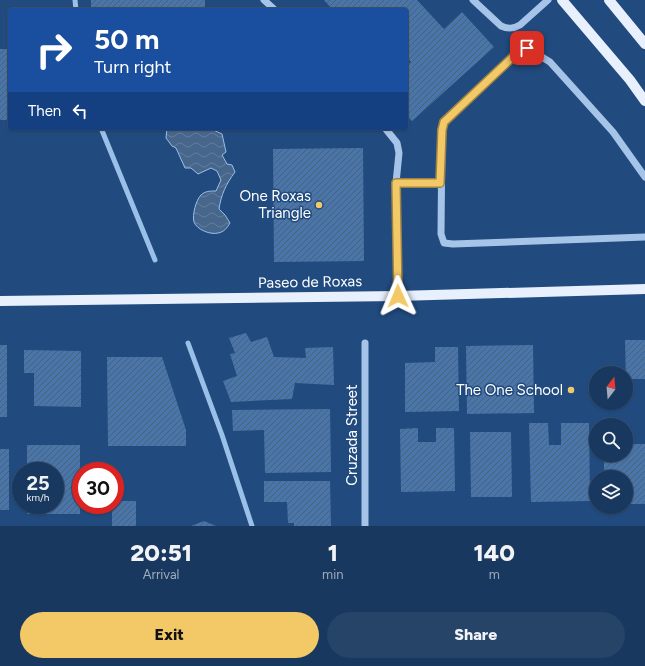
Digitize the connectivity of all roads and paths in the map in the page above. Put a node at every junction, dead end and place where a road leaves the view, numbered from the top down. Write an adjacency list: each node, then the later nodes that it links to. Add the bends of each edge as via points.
1 (264, 0): 6 (street)
2 (473, 0): 3 (street, via 506,28 520,25)
3 (548, 0)
4 (562, 0): 8 (main road)
5 (609, 0): 7 (main road)
6 (273, 8)
7 (645, 44)
8 (645, 101)
9 (386, 130): 11 (street, via 396,143 398,153)
10 (645, 177): 12 (street, via 613,132 550,62 527,48 518,52 444,122)
11 (396, 183): 12 (street); 15 (street)
12 (440, 183): 13 (street, via 441,234 444,242 452,244)
13 (645, 237)
14 (645, 289): 15 (main road, Paseo de Roxas)
15 (398, 296): 16 (main road, Paseo de Roxas)
16 (0, 301)
17 (365, 343): 18 (street, Cruzada Street)
18 (365, 526)

